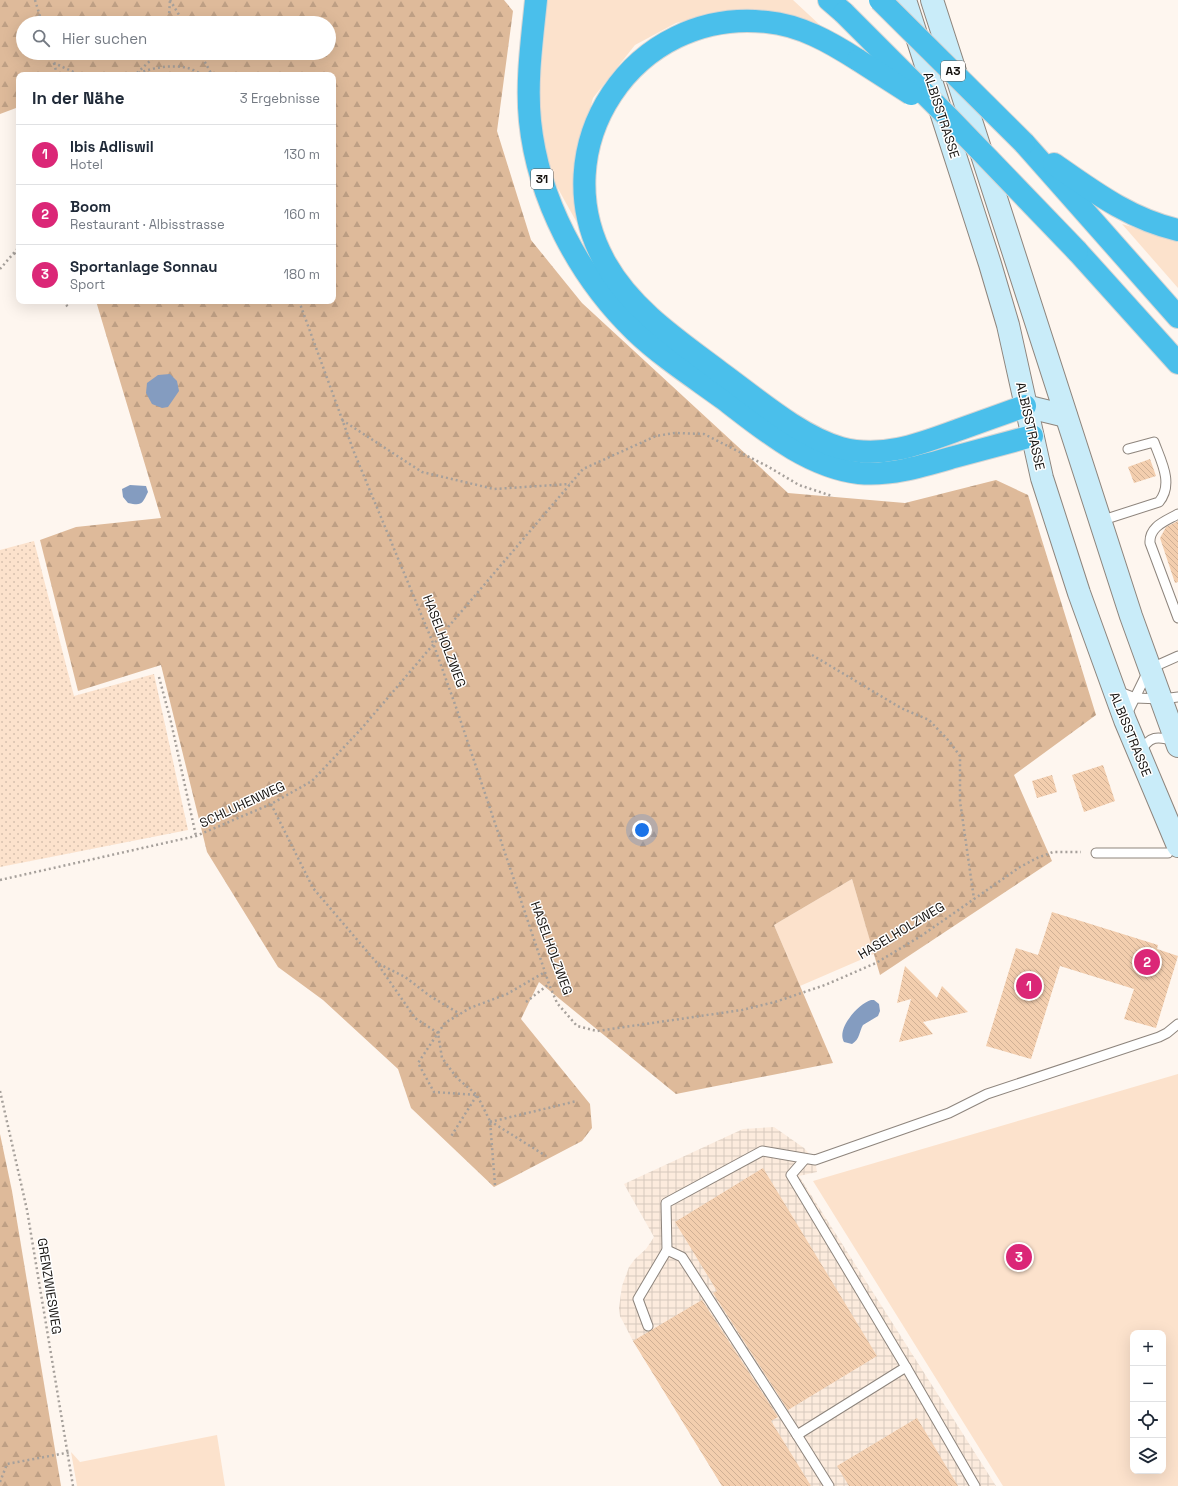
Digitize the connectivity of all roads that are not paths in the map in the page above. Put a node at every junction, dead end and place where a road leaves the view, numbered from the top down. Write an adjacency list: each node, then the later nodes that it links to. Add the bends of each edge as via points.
1 (536, 0): 13 (highway, 31, via 529,105 541,176 554,212 573,251 603,295 635,331 776,438 805,455 845,470 869,473 904,470)
2 (880, 0): 7 (highway, A3, bridge)
3 (905, 0): 11 (main road, ALBISSTRASSE, via 990,264 1008,325)
4 (932, 0): 12 (main road, ALBISSTRASSE)
5 (837, 7): 6 (highway, bridge)
6 (949, 118): 10 (highway, bridge, via 1077,251); 11 (highway, bridge, via 840,48 812,34 780,24 758,21 733,21 697,29 676,37 648,54 608,98 598,118 584,172 585,199 593,234 615,277 632,299 674,337 792,424 841,448 872,452 896,450)
7 (1050, 167): 8 (highway, via 1139,218); 9 (highway)
8 (1178, 230)
9 (1178, 317)
10 (1178, 363)
11 (1025, 406): 12 (main road); 13 (main road, ALBISSTRASSE)
12 (1066, 416): 13 (main road); 16 (main road, ALBISSTRASSE)
13 (1032, 436): 20 (main road, ALBISSTRASSE, via 1042,478)
14 (1128, 449): 16 (lane, via 1154,442 1166,475 1164,496 1159,502)
15 (1178, 514): 17 (lane, via 1157,526 1150,538)
16 (1100, 521): 19 (main road, ALBISSTRASSE)
17 (1178, 618)
18 (1178, 656): 19 (lane)
19 (1150, 669): 21 (lane); 22 (main road, ALBISSTRASSE)
20 (1113, 689): 21 (lane); 23 (main road, ALBISSTRASSE)
21 (1135, 698): 22 (lane); 23 (lane)
22 (1170, 698): 24 (main road, ALBISSTRASSE)
23 (1124, 720): 25 (main road, ALBISSTRASSE)
24 (1177, 744): 25 (lane, via 1161,737 1154,738)
25 (1138, 755): 26 (main road, ALBISSTRASSE)
26 (1173, 849): 27 (lane)
27 (1096, 852)
28 (1178, 1024): 29 (lane, via 1159,1037 987,1094 949,1113 815,1160)
29 (805, 1159): 30 (lane, via 762,1151 666,1203); 32 (lane, via 790,1175)
30 (667, 1250): 31 (lane, via 638,1299); 33 (lane, via 682,1257)
31 (648, 1326)
32 (906, 1367): 33 (lane); 35 (lane)
33 (797, 1434): 34 (lane)
34 (829, 1486)
35 (975, 1486)

